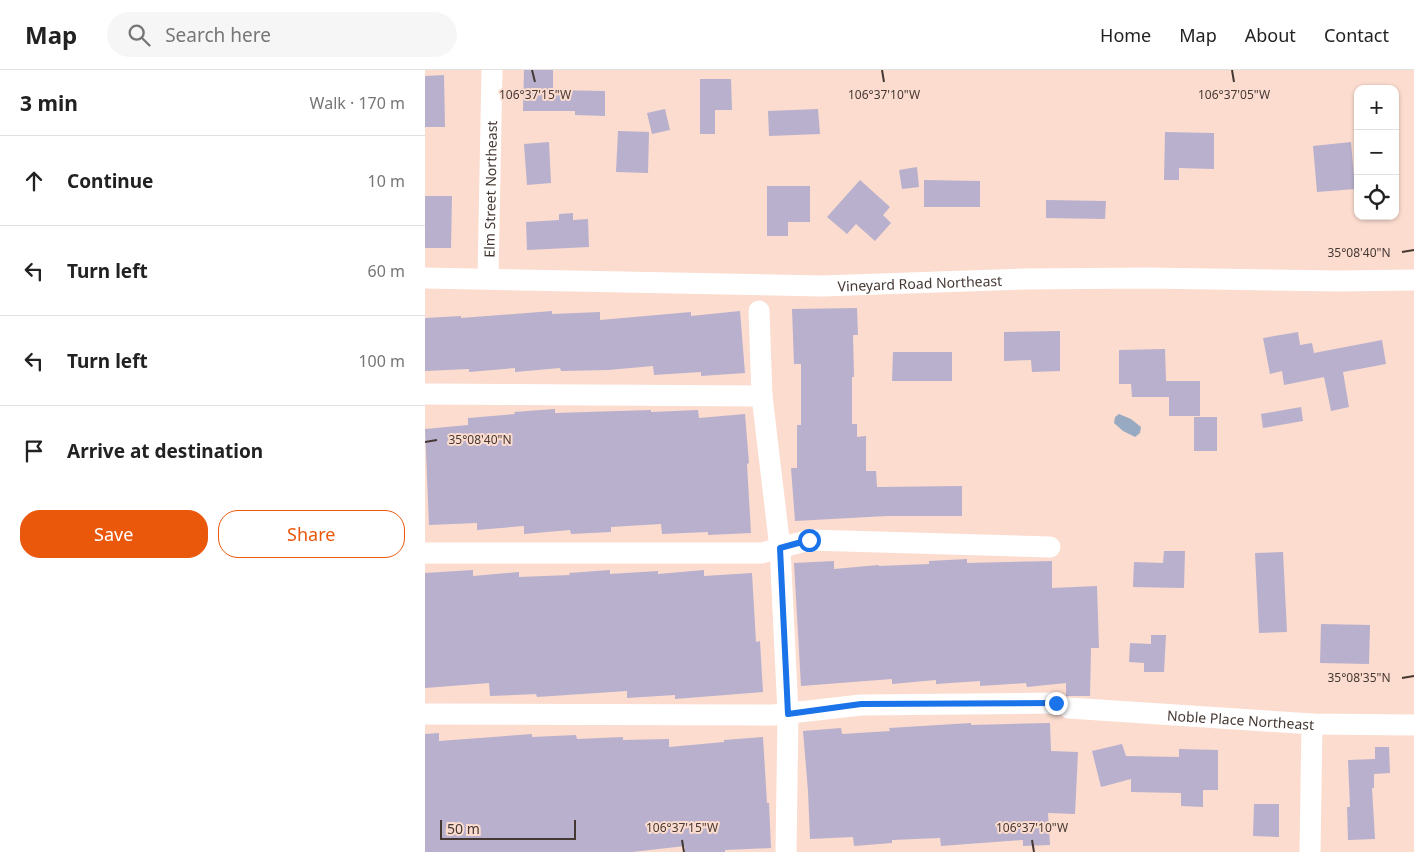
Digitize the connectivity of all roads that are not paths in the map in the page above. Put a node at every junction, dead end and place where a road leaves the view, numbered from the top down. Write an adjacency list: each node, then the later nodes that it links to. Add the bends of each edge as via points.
1 (492, 70): 3 (street, Elm Street Northeast)
2 (425, 278): 3 (street, Vineyard Road Northeast)
3 (488, 278): 4 (street, Vineyard Road Northeast, via 822,286 1026,279)
4 (1414, 280)
5 (759, 311): 7 (street)
6 (425, 394): 7 (street)
7 (762, 396): 9 (street)
8 (1049, 547): 9 (street, via 809,540)
9 (780, 548): 10 (street, via 762,553); 12 (street)
10 (425, 553)
11 (425, 714): 12 (street, Noble Place Northeast)
12 (788, 714): 13 (street, Noble Place Northeast, via 861,704 1062,706); 15 (street)
13 (1312, 724): 14 (street, Noble Place Northeast); 16 (street)
14 (1414, 725)
15 (786, 852)
16 (1310, 852)

